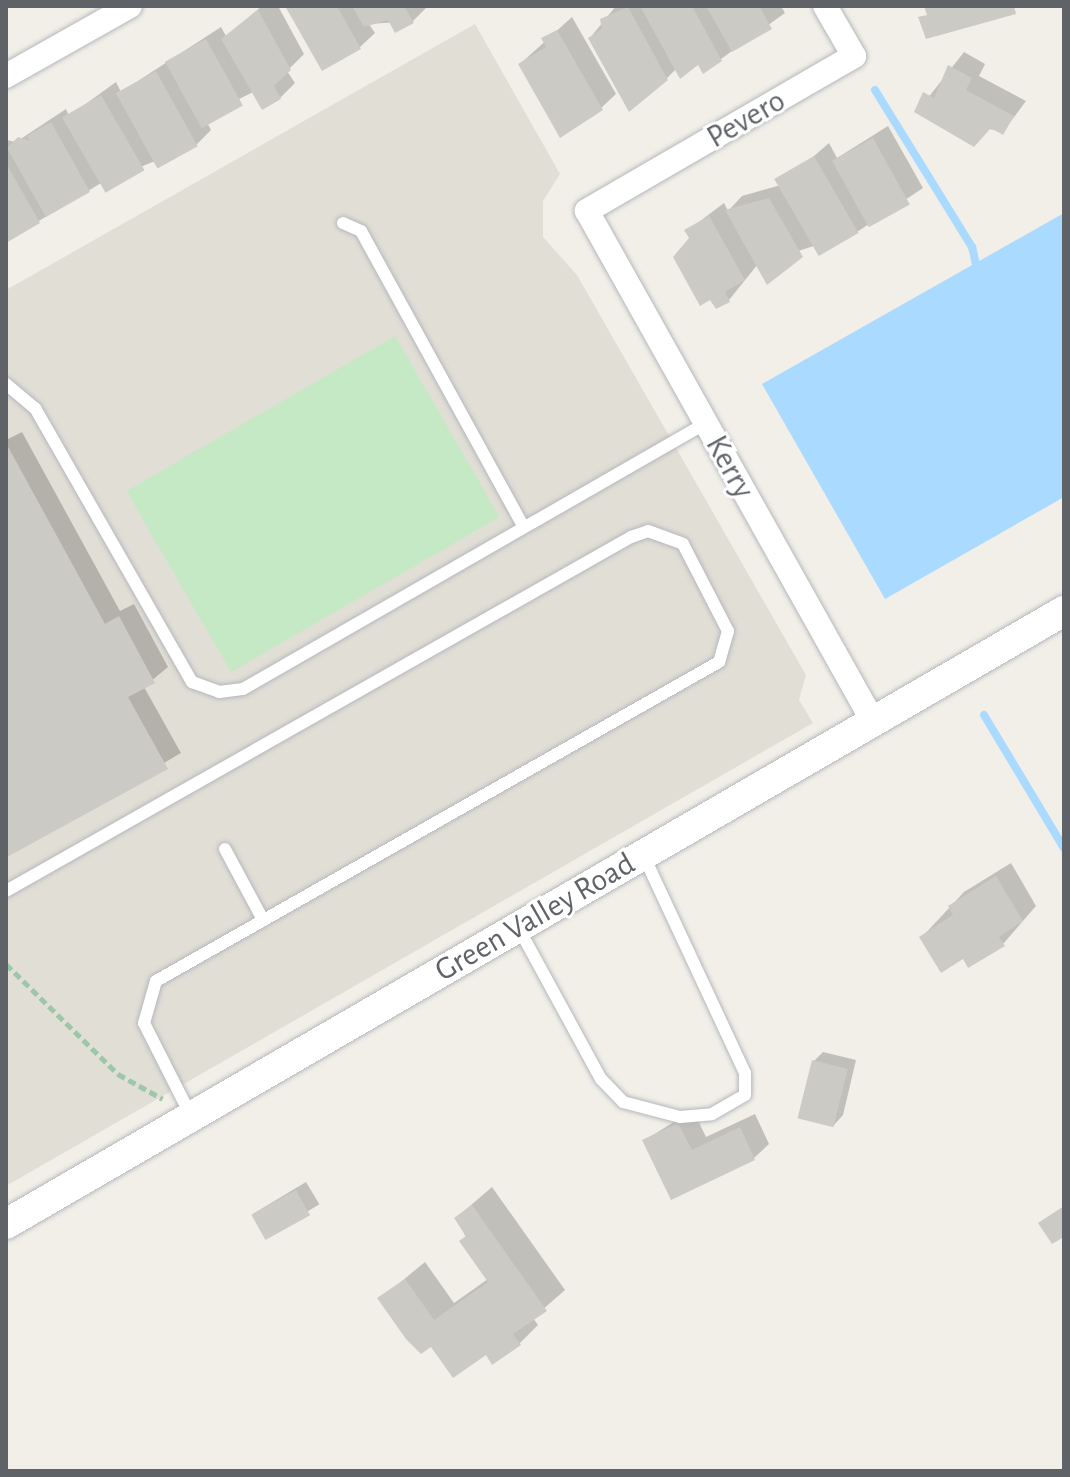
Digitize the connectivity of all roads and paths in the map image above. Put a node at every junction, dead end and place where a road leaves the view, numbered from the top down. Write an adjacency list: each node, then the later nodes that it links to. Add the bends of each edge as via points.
1 (130, 6): 3 (street)
2 (825, 6): 4 (street, Pevero, via 854,56)
3 (6, 76)
4 (587, 211): 7 (street, Kerry)
5 (343, 223): 8 (lane, via 361,231)
6 (6, 384): 8 (lane, via 35,408 192,682 219,692 243,689)
7 (706, 423): 8 (lane); 10 (street, Kerry)
8 (523, 526)
9 (1064, 611): 10 (street, Green Valley Road)
10 (874, 723): 12 (street, Green Valley Road)
11 (225, 849): 14 (lane)
12 (643, 855): 15 (street, Green Valley Road); 15 (lane, via 745,1073 745,1095 712,1114 680,1117 623,1102 601,1079)
13 (6, 891): 14 (lane, via 631,537 648,531 683,544 728,631 719,662)
14 (263, 920): 17 (lane, via 156,981 145,1000 149,1041)
15 (518, 927): 17 (street, Green Valley Road)
16 (6, 964): 17 (path, via 118,1074)
17 (191, 1116): 18 (street, Green Valley Road)
18 (6, 1224)

